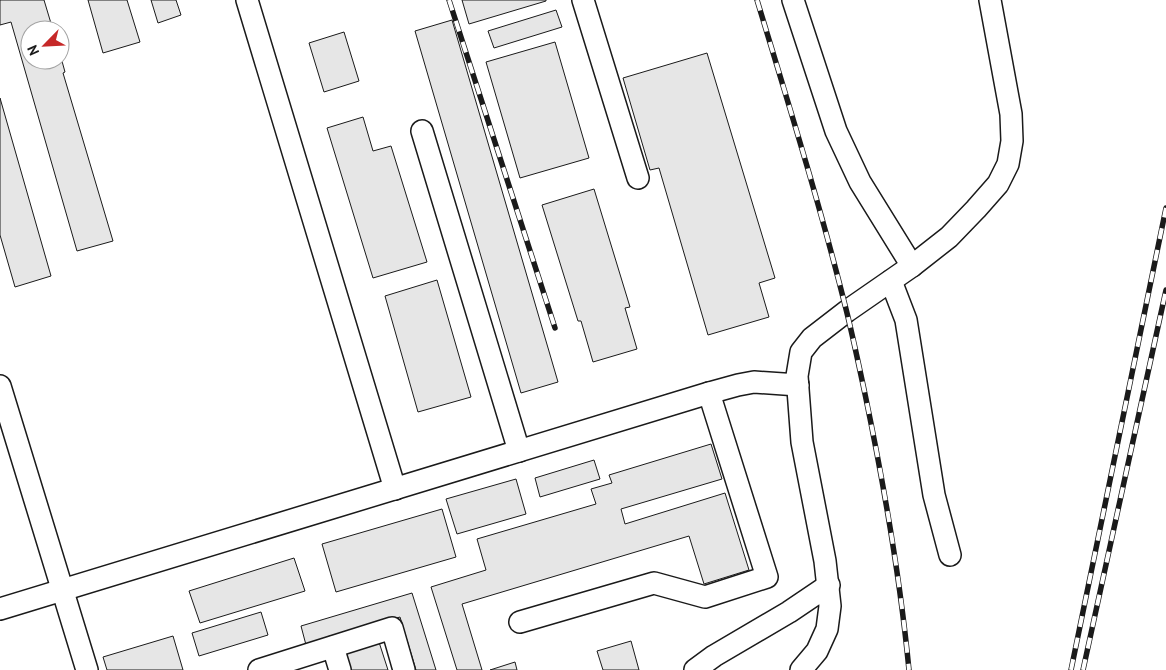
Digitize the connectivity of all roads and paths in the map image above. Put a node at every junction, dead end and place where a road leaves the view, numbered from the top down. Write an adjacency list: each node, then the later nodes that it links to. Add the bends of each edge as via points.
1 (247, 0): 13 (street)
2 (583, 0): 6 (street)
3 (793, 0): 7 (street, via 836,132 860,182)
4 (990, 0): 7 (street, via 1011,114 1012,141 1008,164 998,184 976,209 949,237)
5 (422, 131): 12 (street)
6 (638, 178)
7 (912, 266): 8 (street)
8 (891, 281): 9 (street, via 812,338 801,352); 14 (street, via 906,320 934,495)
9 (798, 385): 11 (street, via 754,382); 15 (street, via 802,442)
10 (0, 386): 16 (street)
11 (709, 393): 12 (street); 18 (street, via 767,577 704,597 654,583)
12 (519, 451): 13 (street)
13 (396, 488): 16 (street)
14 (950, 555)
15 (829, 585): 24 (street); 25 (street, via 828,629 817,651)
16 (62, 590): 17 (street); 20 (street)
17 (0, 609)
18 (520, 622)
19 (333, 647): 21 (street); 22 (street); 23 (street, via 392,628)
20 (87, 670)
21 (259, 670)
22 (340, 670)
23 (404, 670)
24 (695, 670)
25 (801, 670)

